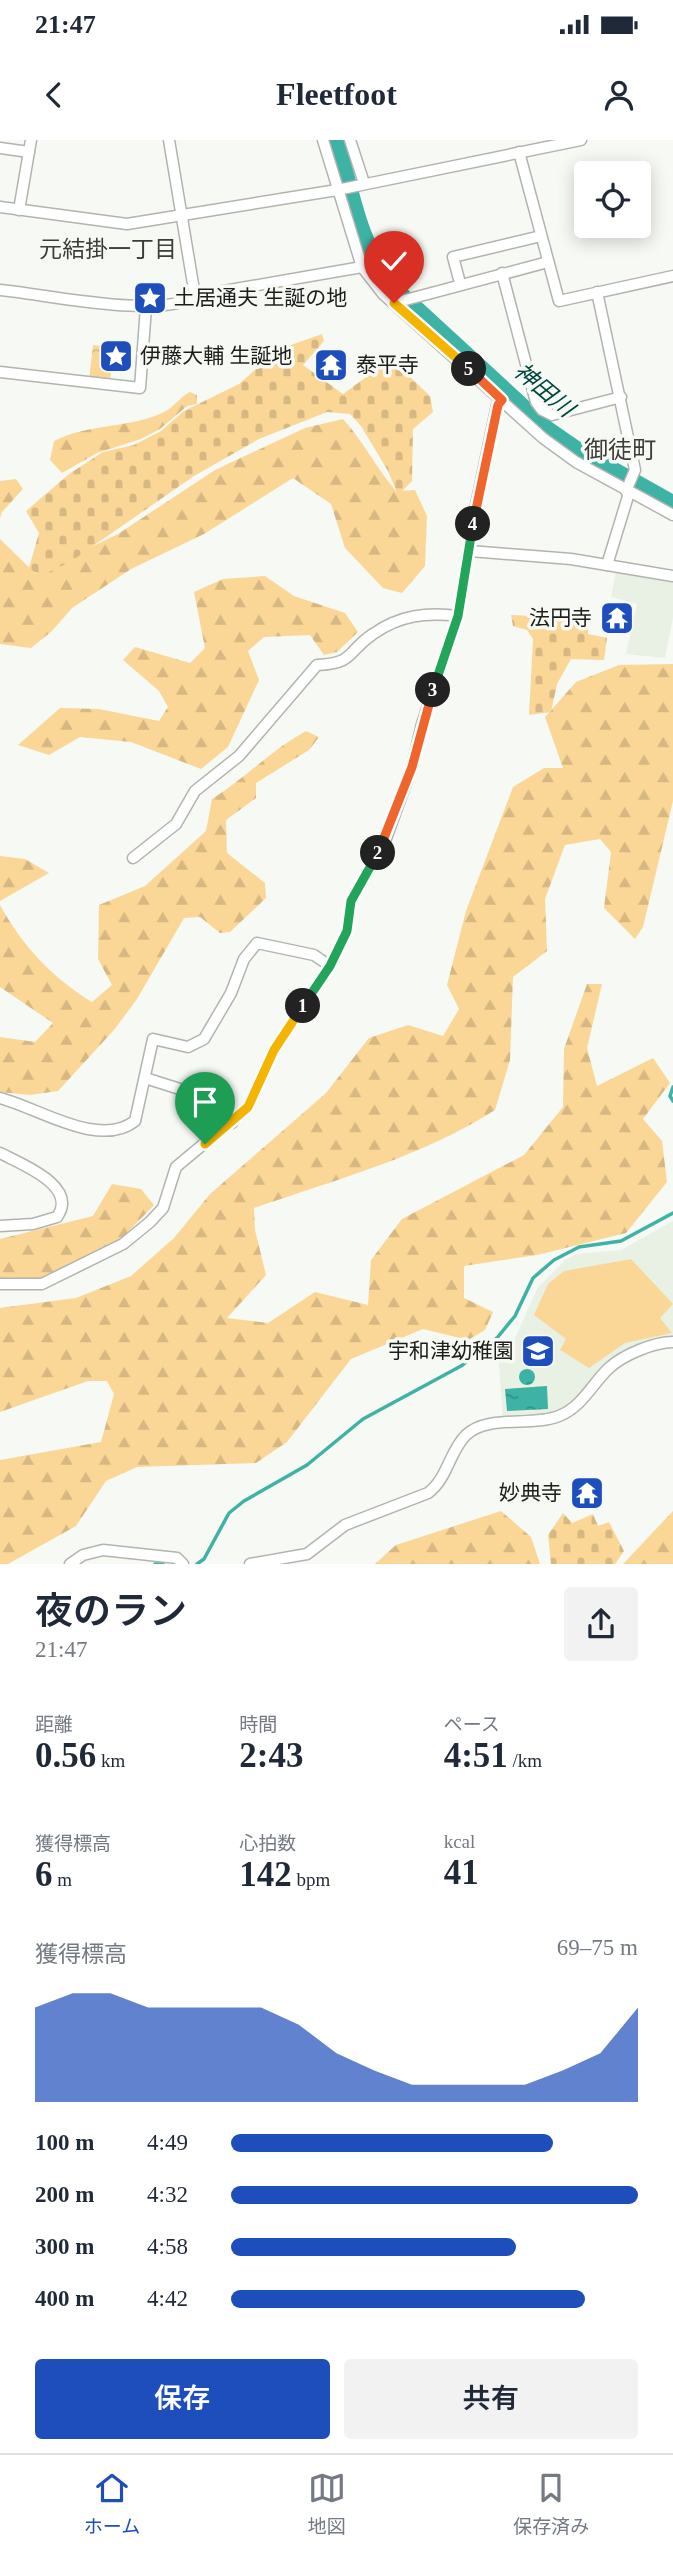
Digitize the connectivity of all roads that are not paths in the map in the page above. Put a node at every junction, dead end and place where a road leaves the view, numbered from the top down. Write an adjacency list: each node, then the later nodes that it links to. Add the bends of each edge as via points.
1 (31, 140): 7 (street)
2 (169, 140): 13 (street)
3 (323, 140): 10 (street)
4 (350, 140): 9 (street)
5 (581, 140): 8 (street)
6 (0, 148): 7 (street)
7 (29, 152): 12 (street)
8 (519, 152): 9 (street); 14 (street)
9 (361, 184): 10 (street)
10 (339, 189): 13 (street); 16 (street)
11 (0, 207): 12 (street)
12 (19, 210): 13 (street, via 127,224)
13 (181, 217): 22 (street)
14 (541, 236): 15 (street); 19 (street, via 453,257)
15 (548, 262): 17 (street); 21 (street, via 559,302)
16 (362, 267): 22 (street); 23 (street, via 383,294)
17 (502, 273): 19 (street); 26 (street, via 536,402 542,410 552,415)
18 (673, 275): 21 (street)
19 (460, 283): 23 (street)
20 (0, 290): 24 (street)
21 (597, 292): 26 (street)
22 (195, 296): 24 (street, via 185,303)
23 (399, 300): 27 (street)
24 (146, 307): 25 (street, via 140,388)
25 (0, 372)
26 (621, 397): 28 (street, via 634,475)
27 (502, 400): 28 (street, via 554,446); 30 (street, via 477,501)
28 (628, 491): 29 (street); 31 (street)
29 (673, 515)
30 (470, 551): 31 (street); 33 (street)
31 (607, 565): 32 (street)
32 (673, 576)
33 (458, 616): 34 (street, via 430,612 409,616 373,634 340,664 317,665 239,756 195,791 176,824); 35 (street, via 384,844 351,901 347,931)
34 (133, 858)
35 (330, 966): 36 (street, via 314,955 257,943 244,959 231,993 204,1038 188,1046 153,1039); 38 (street, via 274,1050 248,1107)
36 (145, 1078): 37 (street, via 135,1121 124,1130 100,1131); 38 (street, via 202,1096)
37 (0, 1098)
38 (232, 1123): 41 (street, via 176,1167 163,1208 123,1244 42,1284)
39 (0, 1153): 40 (street, via 48,1180 60,1192 62,1203 57,1217)
40 (0, 1226)
41 (0, 1284)
42 (673, 1342): 45 (street, via 632,1354 610,1367 576,1406 560,1416 475,1429 460,1443 439,1484 428,1493 345,1525 307,1554)
43 (70, 1564): 44 (street, via 103,1550 177,1558)
44 (183, 1564)
45 (250, 1564)

